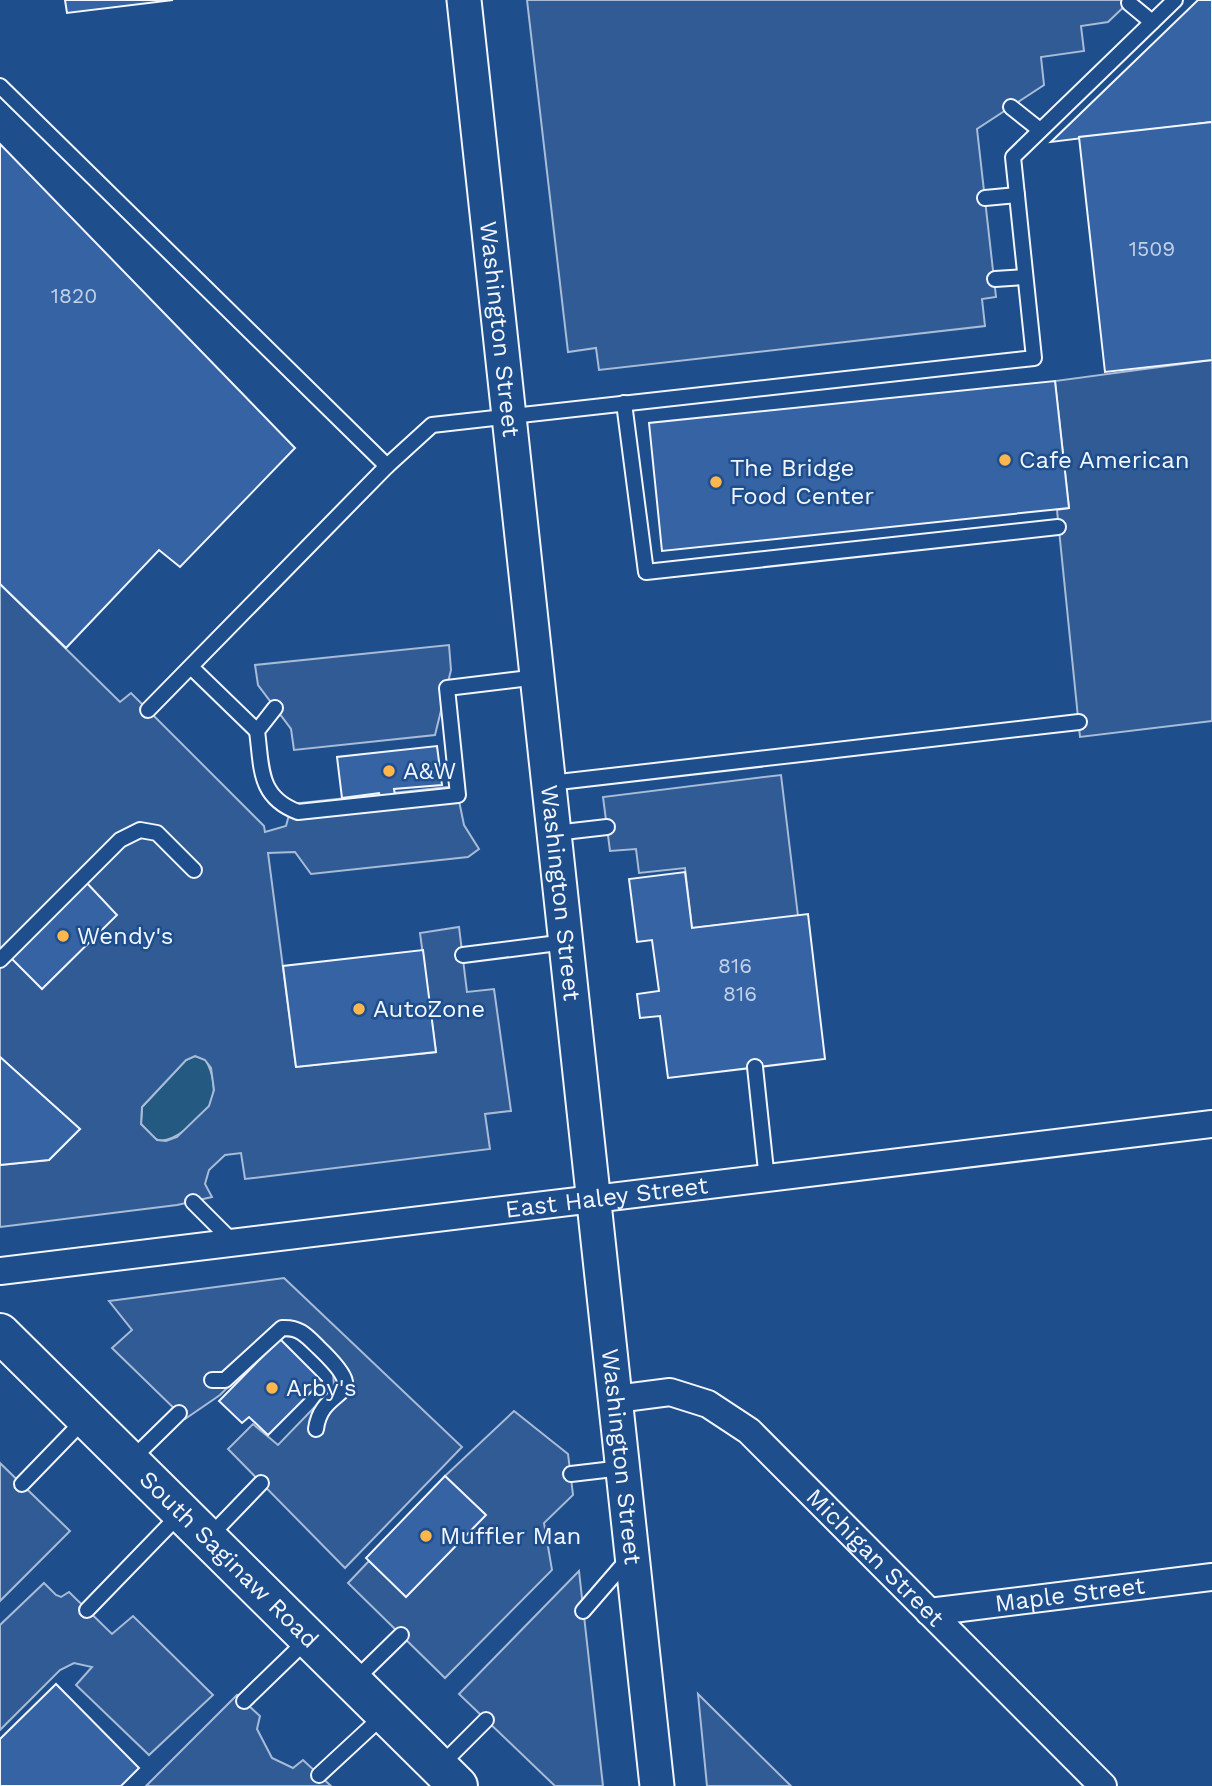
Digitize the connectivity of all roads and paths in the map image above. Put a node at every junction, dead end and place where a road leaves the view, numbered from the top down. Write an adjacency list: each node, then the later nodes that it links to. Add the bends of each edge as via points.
1 (464, 0): 13 (street, Washington Street)
2 (1175, 0): 4 (lane)
3 (1129, 2): 4 (lane)
4 (1152, 22): 7 (lane)
5 (0, 86): 14 (lane)
6 (1011, 107): 7 (lane)
7 (1040, 130): 8 (lane, via 1013,157)
8 (1017, 195): 9 (lane); 10 (lane)
9 (985, 198)
10 (1026, 277): 11 (lane); 12 (lane, via 1034,358)
11 (995, 279)
12 (624, 403): 13 (lane); 15 (lane, via 646,572)
13 (509, 415): 14 (lane, via 432,425); 17 (street, Washington Street)
14 (387, 466): 16 (lane)
15 (1058, 527)
16 (191, 667): 19 (lane); 21 (lane)
17 (538, 677): 21 (lane, via 447,688 458,795 298,812 274,800 265,786); 22 (street, Washington Street)
18 (275, 708): 21 (lane)
19 (148, 710)
20 (1079, 723): 22 (lane)
21 (257, 731)
22 (550, 783): 24 (street, Washington Street)
23 (607, 827): 24 (lane)
24 (555, 833): 26 (street, Washington Street)
25 (194, 870): 28 (lane, via 157,833 140,830 120,840)
26 (566, 942): 27 (lane); 32 (street, Washington Street)
27 (463, 955)
28 (0, 960)
29 (755, 1067): 31 (lane)
30 (1212, 1124): 31 (street, East Haley Street)
31 (767, 1180): 32 (street, East Haley Street)
32 (593, 1201): 34 (street, East Haley Street); 38 (street, Washington Street)
33 (193, 1202): 34 (lane)
34 (235, 1244): 35 (street, East Haley Street)
35 (0, 1271)
36 (0, 1333): 40 (main road, South Saginaw Road)
37 (212, 1380): 41 (lane, via 225,1380 282,1328 302,1331 343,1371 346,1380 344,1388 317,1415)
38 (616, 1399): 43 (street, Washington Street); 52 (street, Michigan Street, via 670,1392 708,1404 749,1431)
39 (179, 1413): 42 (lane)
40 (85, 1419): 42 (main road, South Saginaw Road); 46 (lane)
41 (316, 1429)
42 (129, 1462): 47 (main road, South Saginaw Road)
43 (624, 1468): 44 (lane); 48 (street, Washington Street)
44 (570, 1474)
45 (261, 1483): 47 (lane)
46 (22, 1484)
47 (195, 1525): 50 (lane); 54 (main road, South Saginaw Road)
48 (633, 1554): 51 (lane); 61 (street, Washington Street)
49 (1212, 1577): 52 (street, Maple Street)
50 (87, 1610)
51 (583, 1611)
52 (929, 1612): 62 (street, Michigan Street)
53 (401, 1635): 55 (lane)
54 (310, 1637): 55 (main road, South Saginaw Road); 56 (lane)
55 (354, 1681): 57 (main road, South Saginaw Road)
56 (244, 1701)
57 (386, 1713): 59 (lane); 60 (main road, South Saginaw Road)
58 (486, 1720): 60 (lane)
59 (319, 1775)
60 (448, 1776)
61 (657, 1786)
62 (1102, 1786)

